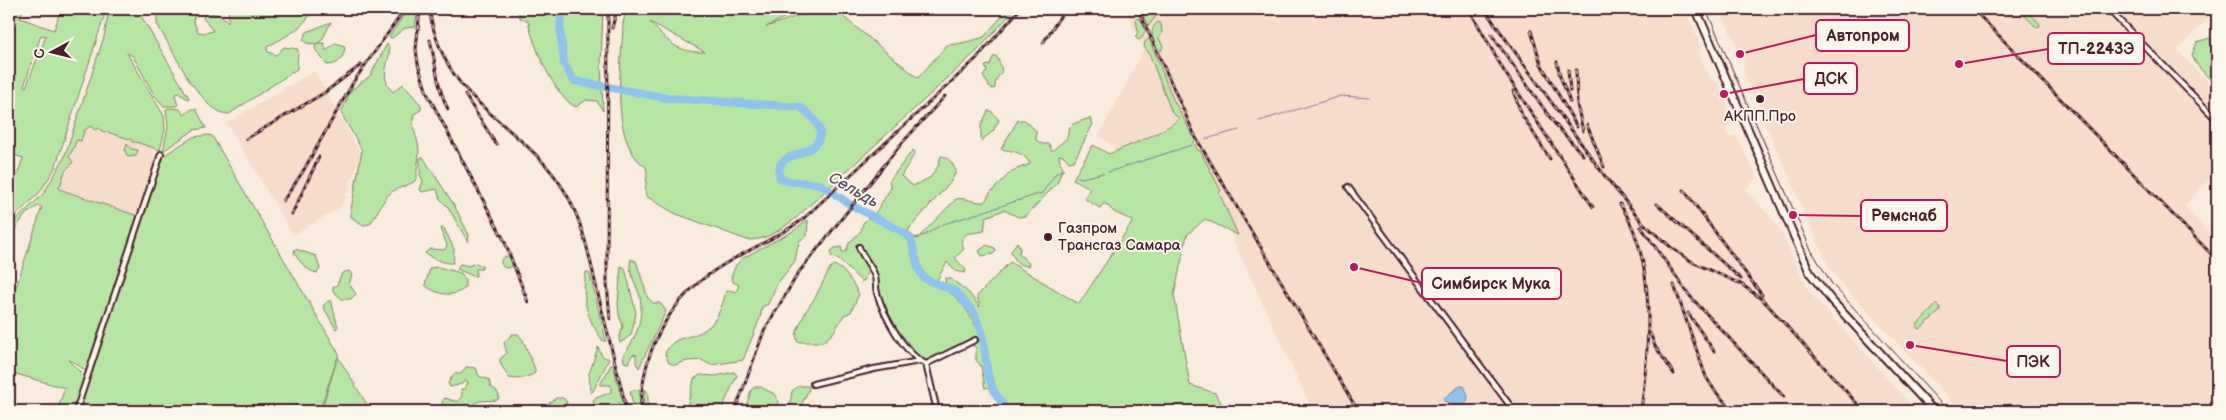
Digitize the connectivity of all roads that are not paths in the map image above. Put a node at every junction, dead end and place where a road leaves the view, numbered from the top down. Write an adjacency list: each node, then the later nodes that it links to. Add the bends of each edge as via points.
1 (1696, 9): 14 (main road, via 1810,272 1832,301)
2 (2108, 9): 3 (street)
3 (2217, 120)
4 (161, 154): 11 (street)
5 (1348, 186): 13 (street)
6 (859, 247): 8 (street, via 874,272 884,314)
7 (975, 340): 9 (street)
8 (920, 361): 9 (street); 10 (street)
9 (926, 364): 12 (street)
10 (814, 384)
11 (76, 411)
12 (937, 411)
13 (1514, 411)
14 (1934, 411)

